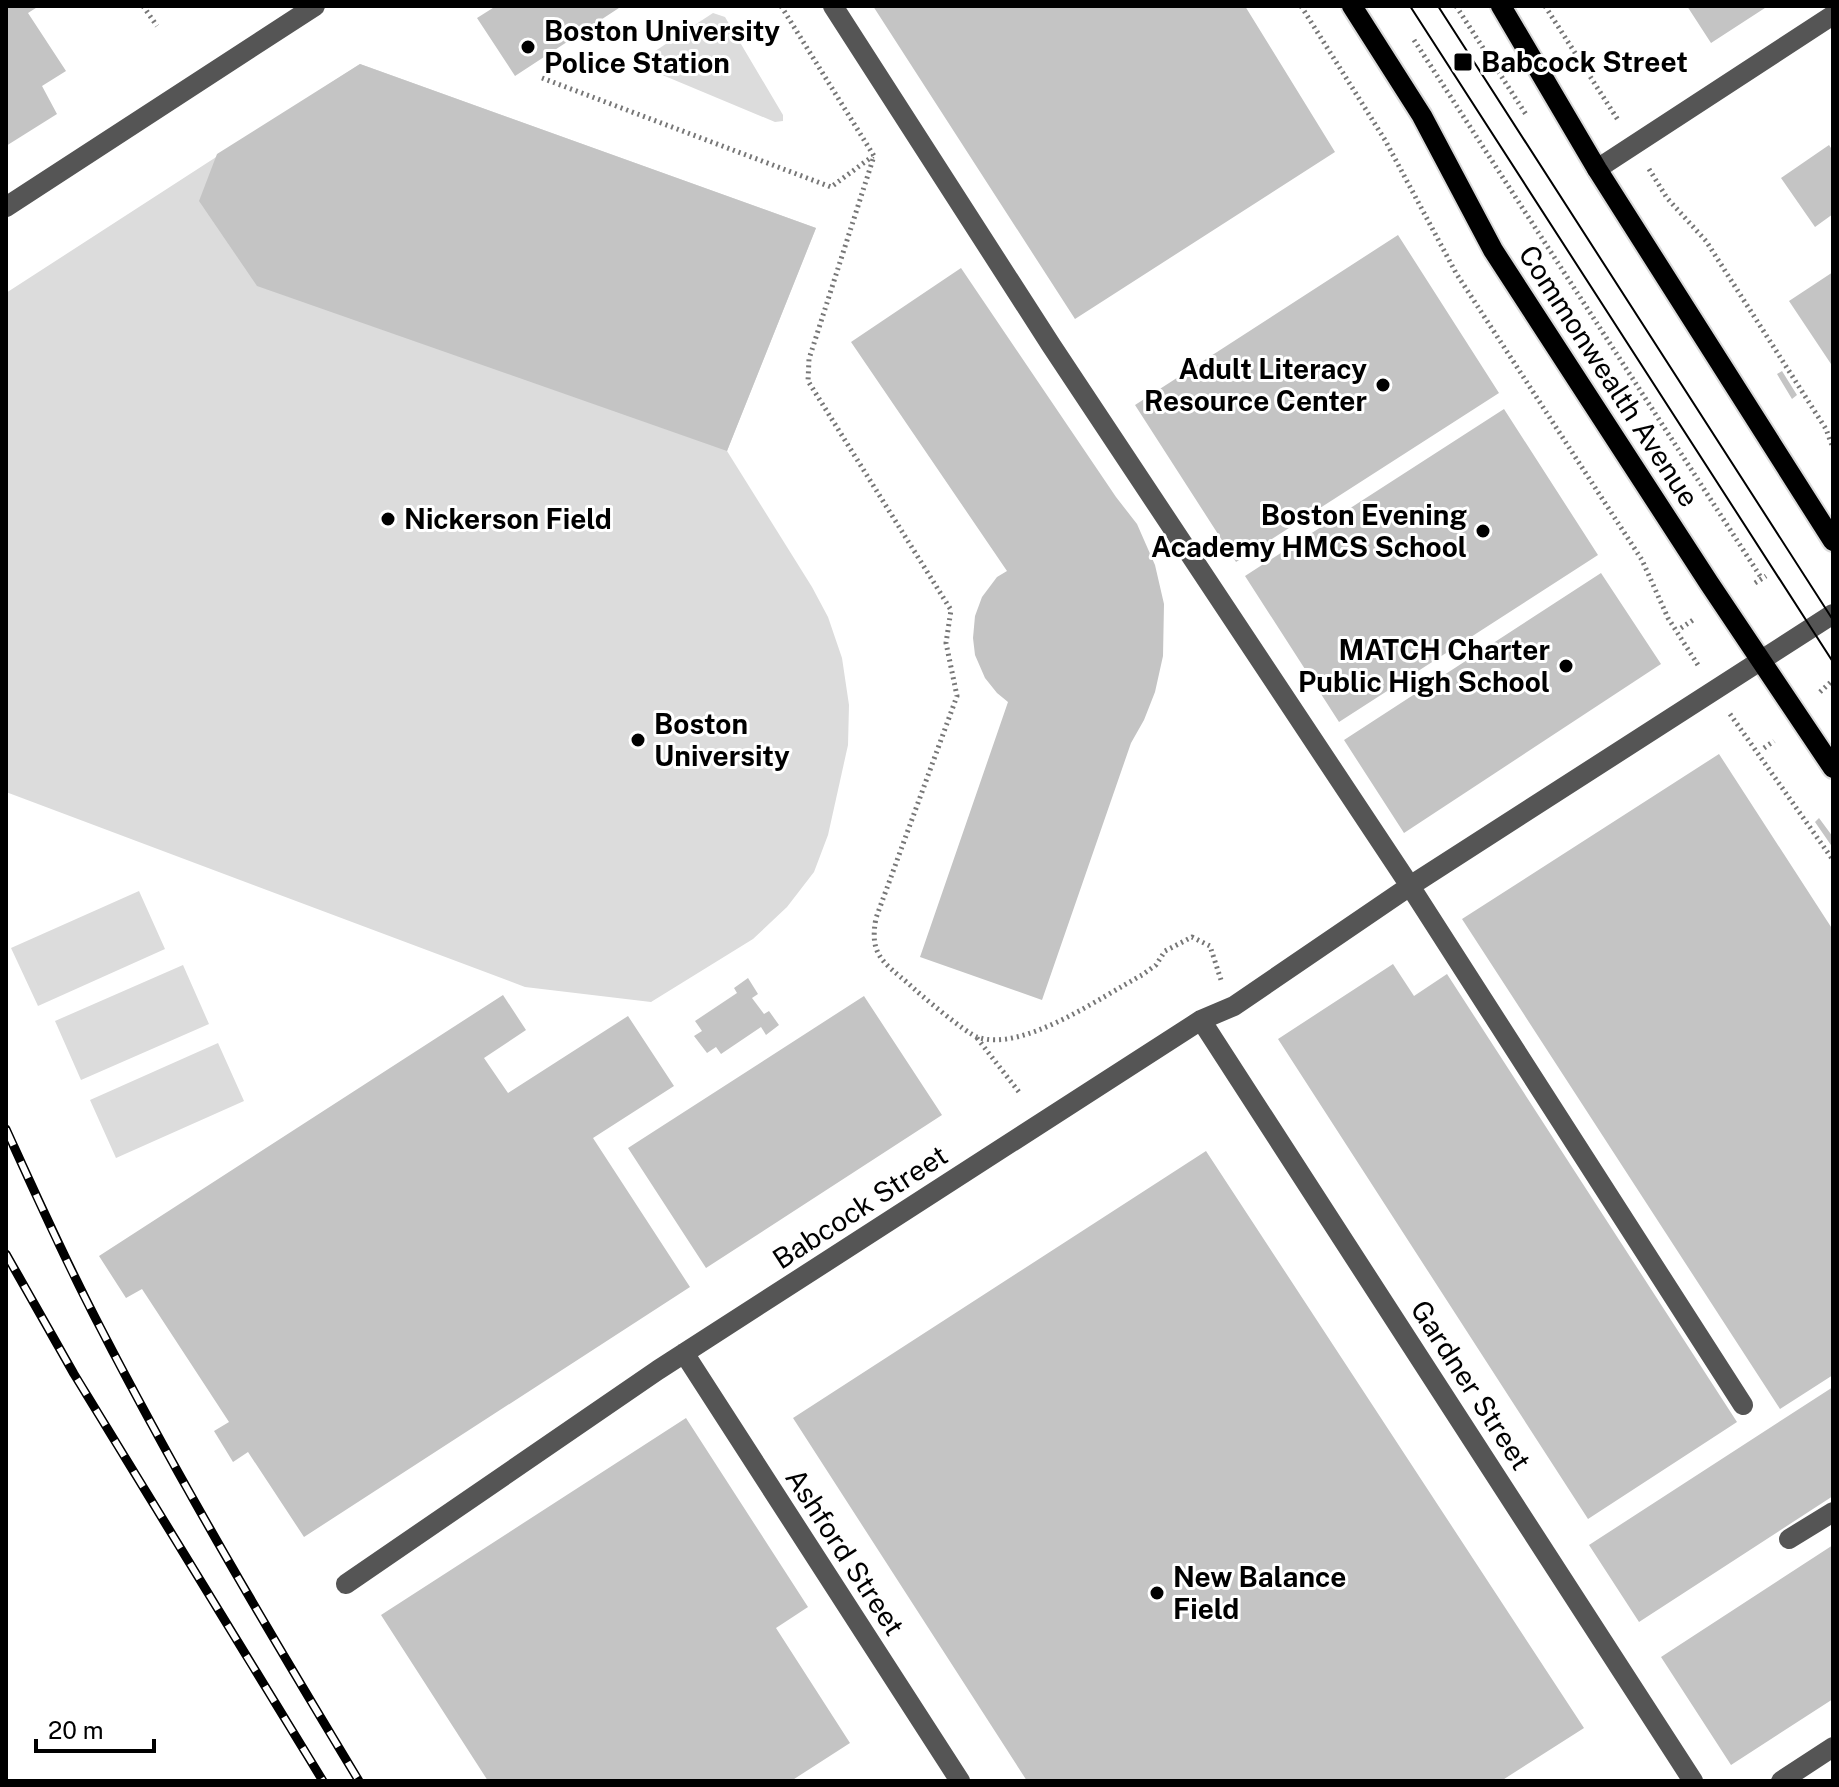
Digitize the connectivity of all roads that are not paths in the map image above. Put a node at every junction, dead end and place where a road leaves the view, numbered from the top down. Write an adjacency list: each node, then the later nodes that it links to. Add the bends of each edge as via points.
1 (315, 6): 7 (street)
2 (833, 6): 12 (street)
3 (1352, 6): 10 (main road, Commonwealth Avenue, via 1422,116 1493,250)
4 (1501, 6): 6 (main road)
5 (1833, 15): 6 (street)
6 (1597, 169): 8 (main road)
7 (6, 207)
8 (1833, 541)
9 (1833, 614): 10 (street)
10 (1761, 661): 11 (main road, Commonwealth Avenue); 12 (street, Babcock Street)
11 (1833, 768)
12 (1410, 886): 13 (street, Babcock Street, via 1234,1006); 15 (street)
13 (1201, 1020): 14 (street, Babcock Street); 21 (street, Gardner Street)
14 (684, 1353): 18 (street, Babcock Street); 20 (street, Ashford Street)
15 (1743, 1405)
16 (1833, 1512): 17 (street)
17 (1789, 1539)
18 (346, 1584)
19 (1833, 1747): 22 (street)
20 (960, 1781)
21 (1693, 1781)
22 (1781, 1781)

